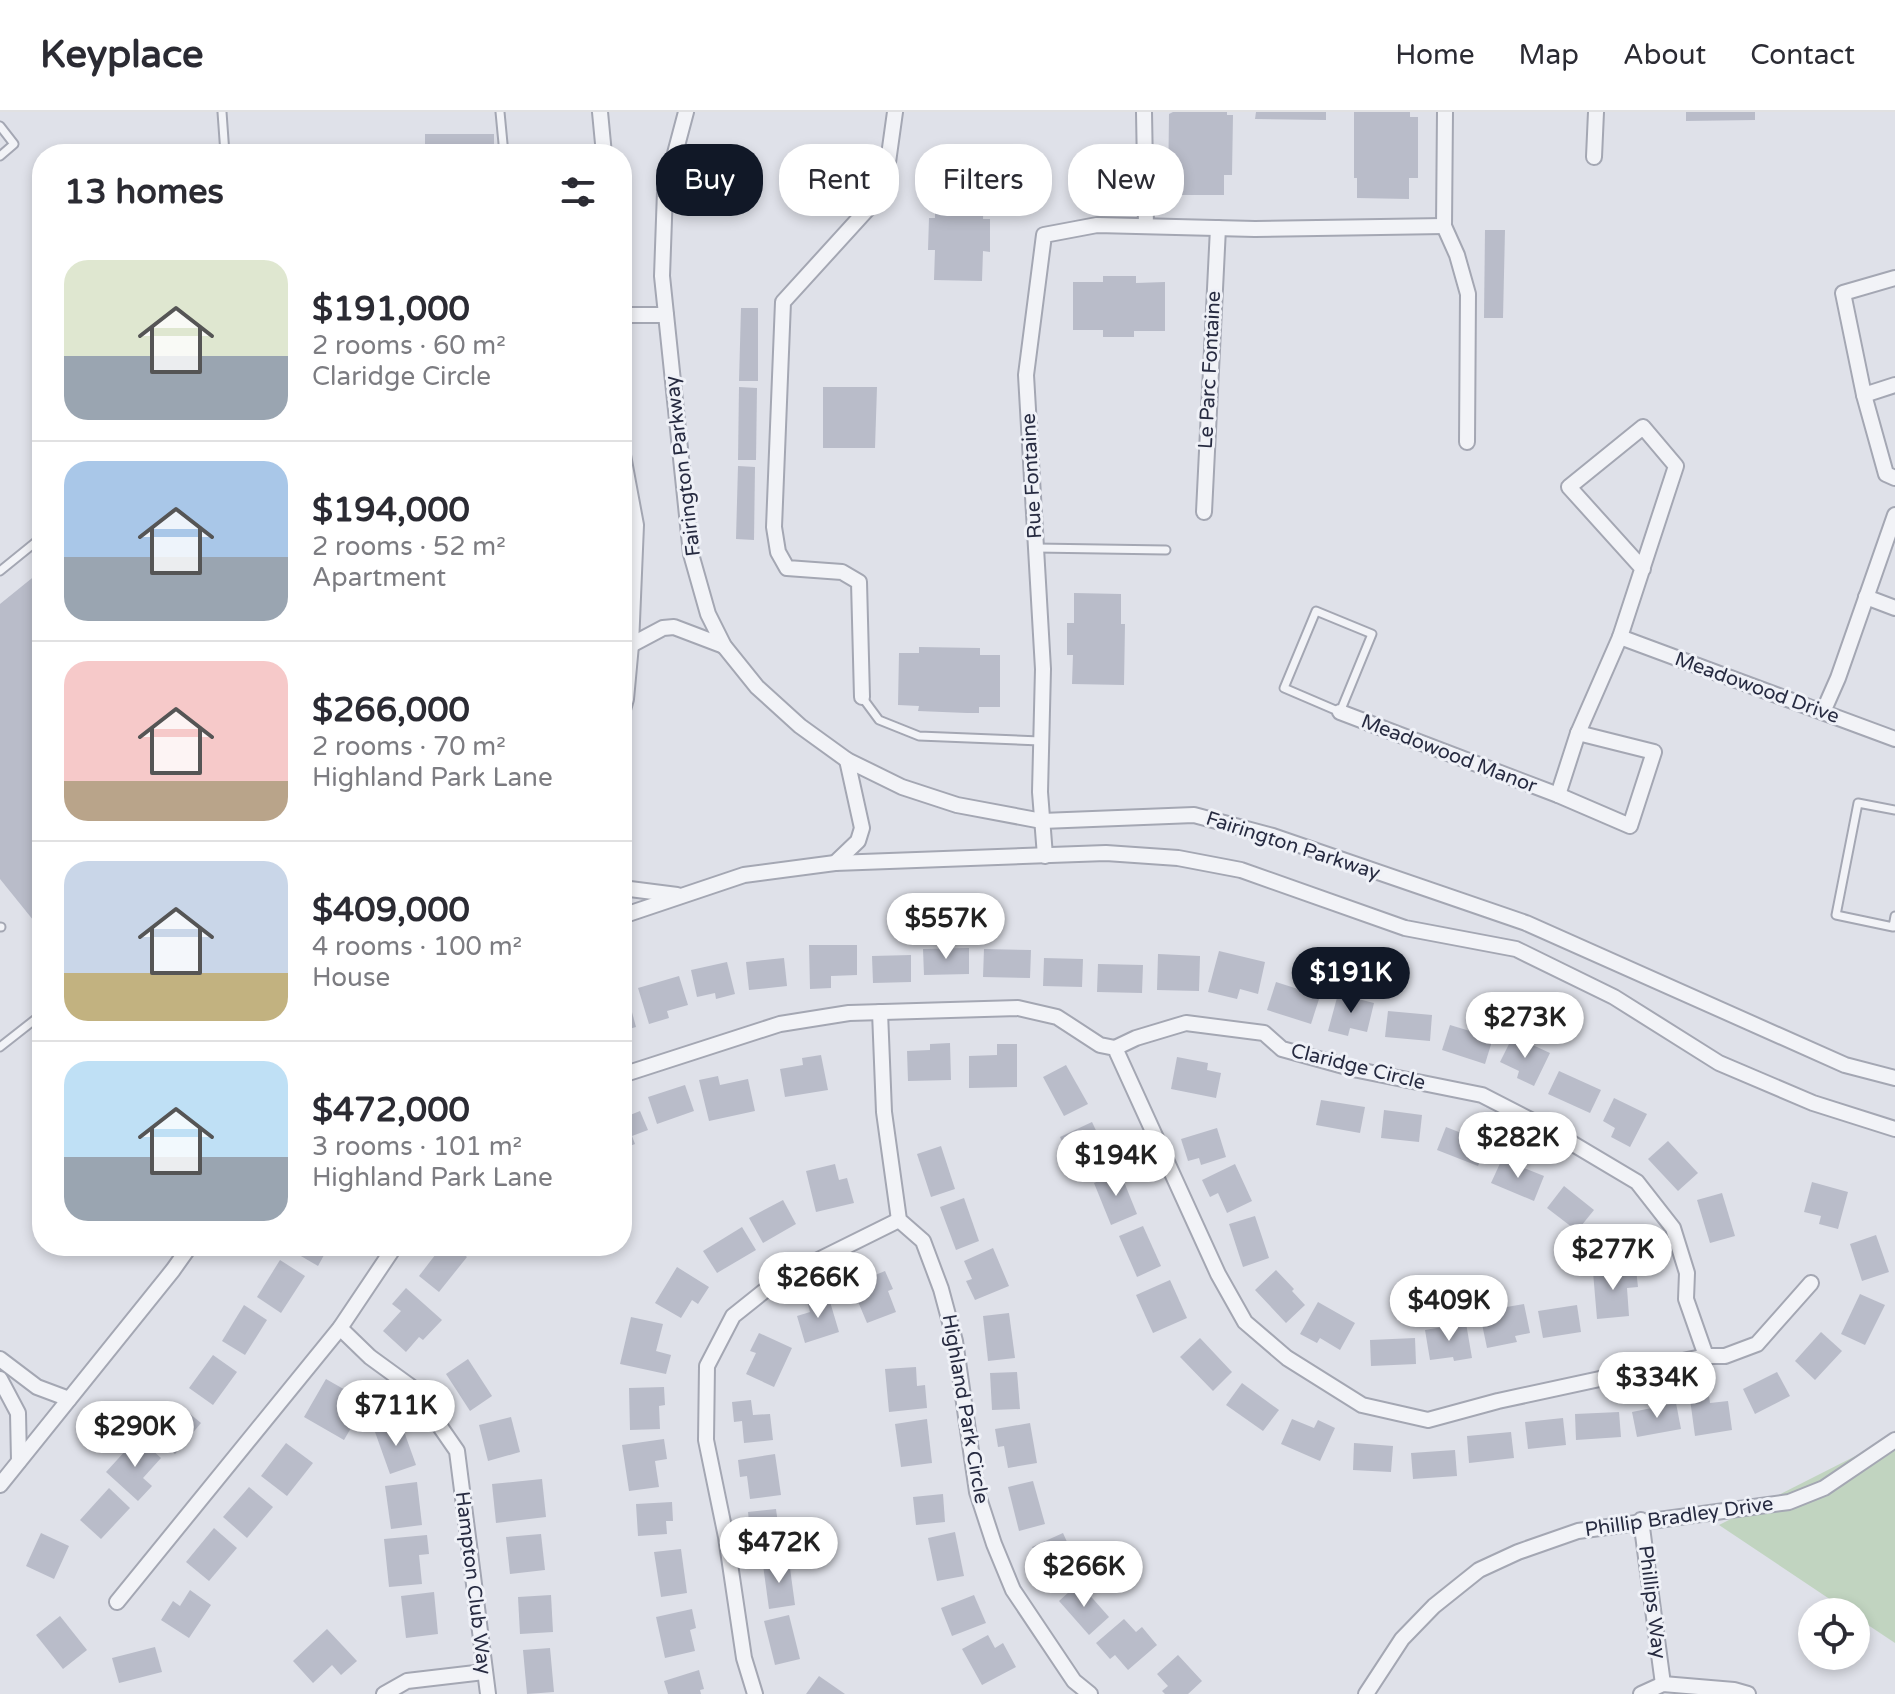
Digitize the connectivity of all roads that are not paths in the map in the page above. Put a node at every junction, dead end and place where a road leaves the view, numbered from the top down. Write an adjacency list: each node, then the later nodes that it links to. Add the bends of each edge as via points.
1 (222, 112): 10 (lane)
2 (500, 112): 11 (lane)
3 (600, 112): 12 (street)
4 (686, 112): 20 (street, Fairington Parkway, via 665,191)
5 (895, 112): 39 (street, via 884,191 783,302 774,527 778,552 787,568 842,572 859,582)
6 (1144, 112): 15 (street)
7 (1445, 112): 16 (street)
8 (1596, 112): 14 (street)
9 (0, 126): 13 (lane, via 14,144)
10 (224, 144)
11 (503, 144)
12 (603, 144)
13 (0, 156)
14 (1594, 157)
15 (1146, 226): 17 (street, Rue Fontaine); 29 (street, Rue Fontaine, via 1097,225 1044,235 1026,375)
16 (1444, 226): 17 (street, Rue Fontaine); 23 (street, via 1468,294)
17 (1218, 228): 26 (street, Le Parc Fontaine)
18 (1895, 278): 22 (street, via 1843,293)
19 (632, 315): 20 (street)
20 (666, 315): 38 (street, Fairington Parkway, via 691,554 708,614)
21 (1895, 385): 22 (street)
22 (1864, 395): 24 (street, via 1886,474)
23 (1467, 442)
24 (1895, 478)
25 (632, 504): 35 (street)
26 (1204, 512)
27 (1895, 515): 33 (street)
28 (32, 545): 32 (lane)
29 (1036, 548): 30 (lane); 44 (street, Rue Fontaine)
30 (1166, 550)
31 (1643, 569): 31 (street, Meadowood Manor, via 1676,466 1643,427 1569,487); 36 (street, Meadowood Manor)
32 (0, 571)
33 (1866, 597): 34 (street); 41 (street)
34 (1895, 608)
35 (632, 621)
36 (1620, 637): 41 (street, Meadowood Drive); 42 (street, Meadowood Manor)
37 (632, 644): 38 (street, via 674,627)
38 (724, 646): 45 (street, Fairington Parkway, via 757,687)
39 (862, 697): 44 (lane, via 879,720 919,736)
40 (1340, 712): 40 (lane, via 1284,688 1316,611 1372,634); 46 (street, Meadowood Manor)
41 (1823, 712): 43 (street, Meadowood Drive)
42 (1578, 733): 46 (street, Meadowood Manor); 46 (street, Meadowood Manor, via 1654,752 1630,826)
43 (1895, 739)
44 (1041, 741): 48 (street, Rue Fontaine)
45 (847, 760): 48 (street, Fairington Parkway, via 902,787 957,805); 50 (street, via 862,828 858,841)
46 (1558, 795)
47 (1895, 810): 54 (lane, via 1858,803 1836,915 1893,927)
48 (1042, 821): 49 (street, Rue Fontaine); 60 (street, Fairington Parkway, via 1194,815 1273,836 1526,923 1845,1065)
49 (1045, 856): 50 (street, Fairington Parkway); 61 (street, Fairington Parkway, via 1178,858 1241,870 1405,928 1516,949 1614,997 1719,1063 1813,1103)
50 (835, 863): 52 (street, Fairington Parkway, via 744,875)
51 (632, 889): 52 (street)
52 (680, 895): 53 (street, Fairington Parkway)
53 (632, 912)
54 (1895, 916)
55 (880, 1012): 58 (street, via 1018,1008 1057,1017 1100,1045); 59 (street, via 780,1024); 62 (street, via 884,1112)
56 (32, 1022): 57 (lane)
57 (0, 1047)
58 (1115, 1048): 67 (street, Claridge Circle, via 1186,1023 1264,1033 1282,1049 1482,1095 1548,1129 1637,1182 1673,1228 1687,1273 1686,1299); 67 (street, via 1245,1322 1287,1358 1362,1405 1428,1420)
59 (632, 1072)
60 (1895, 1078)
61 (1895, 1129)
62 (899, 1220): 77 (street, Highland Park Circle, via 923,1241 941,1289 955,1341 977,1492 994,1544 1013,1590); 81 (street, via 778,1280 733,1316 707,1366 706,1440)
63 (183, 1256): 70 (street)
64 (388, 1256): 66 (street)
65 (1811, 1283): 67 (street, via 1757,1344 1725,1356)
66 (340, 1328): 75 (street); 76 (street, Hampton Club Way, via 414,1389 457,1451)
67 (1706, 1356)
68 (0, 1359): 70 (street, via 37,1387)
69 (0, 1379): 72 (street, via 18,1413)
70 (69, 1399): 72 (street)
71 (1895, 1440): 74 (street, Phillip Bradley Drive, via 1824,1488 1789,1502)
72 (19, 1461): 73 (street)
73 (0, 1485)
74 (1641, 1520): 78 (street, Phillips Way); 84 (street, Phillip Bradley Drive, via 1578,1531 1479,1570 1402,1639)
75 (117, 1602)
76 (484, 1672): 79 (street, via 407,1681); 80 (street, Hampton Club Way)
77 (1074, 1681): 82 (street); 83 (street, Highland Park Circle)
78 (1663, 1684): 85 (street); 86 (street)
79 (384, 1694)
80 (488, 1694)
81 (755, 1694)
82 (1062, 1694)
83 (1090, 1694)
84 (1366, 1694)
85 (1641, 1694)
86 (1748, 1694)

